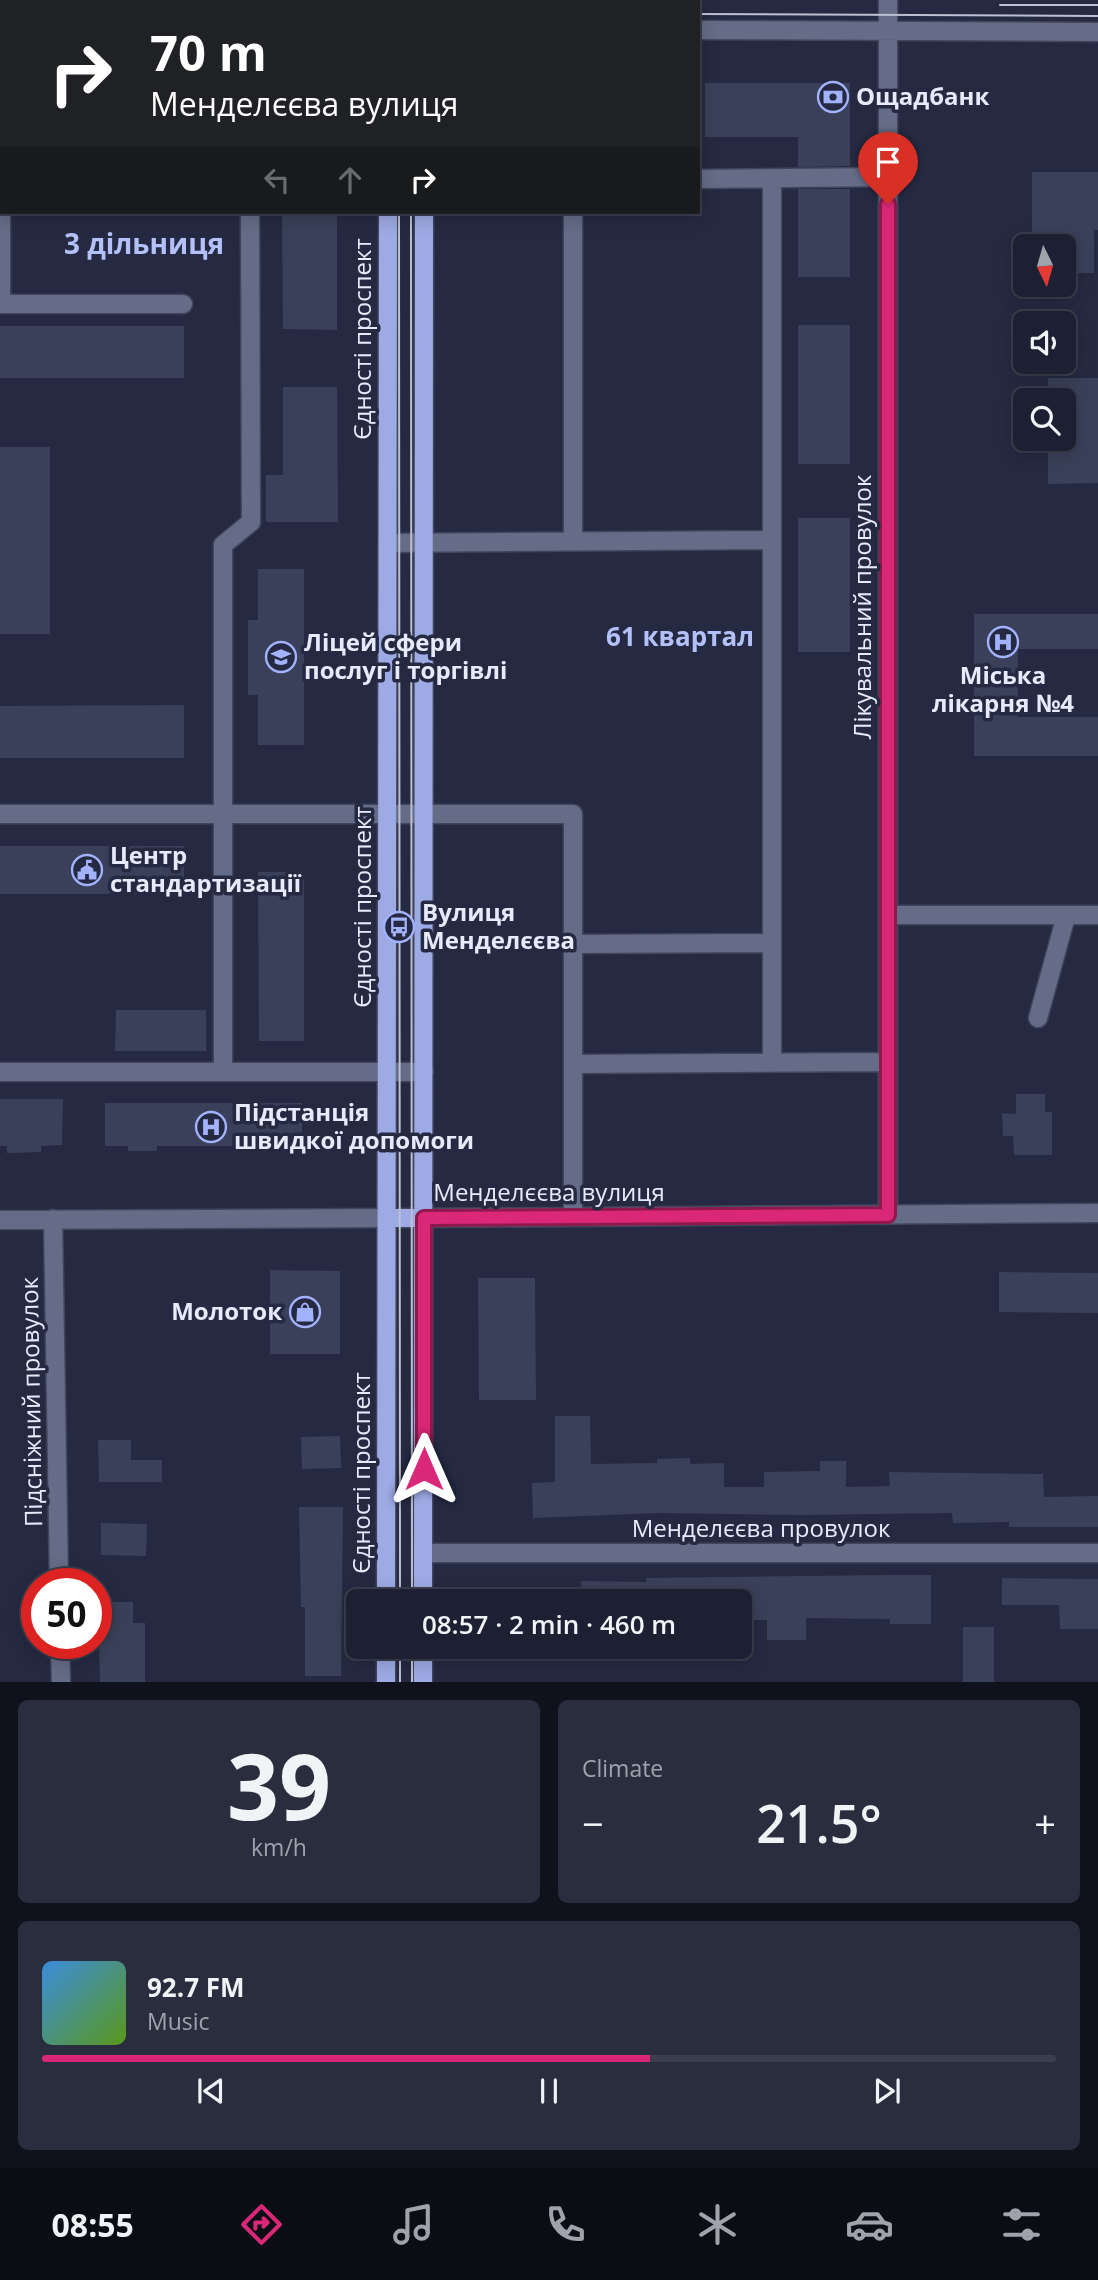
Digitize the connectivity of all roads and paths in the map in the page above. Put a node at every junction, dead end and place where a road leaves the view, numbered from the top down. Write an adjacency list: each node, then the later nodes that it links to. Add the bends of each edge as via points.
1 (888, 0): 3 (street, Лікувальний провулок)
2 (700, 30): 3 (street)
3 (888, 31): 4 (street); 5 (street, Лікувальний провулок)
4 (1098, 32)
5 (888, 177): 6 (street); 23 (street, Лікувальний провулок)
6 (772, 178): 7 (street); 15 (street)
7 (700, 179)
8 (1, 214): 13 (street)
9 (250, 214): 20 (street, via 251,522 223,545)
10 (388, 214): 17 (main road, Єдності проспект)
11 (424, 214): 18 (main road)
12 (573, 214): 16 (street)
13 (0, 304): 14 (street)
14 (183, 304)
15 (772, 540): 16 (street); 26 (street)
16 (573, 541): 18 (street)
17 (388, 542): 18 (street); 21 (main road, Єдності проспект)
18 (424, 542): 22 (main road)
19 (0, 814): 20 (street)
20 (223, 814): 21 (street); 33 (street)
21 (388, 814): 22 (street); 34 (main road, Єдності проспект)
22 (424, 814): 27 (street, via 573,814); 35 (main road)
23 (888, 915): 24 (street); 30 (street, Лікувальний провулок)
24 (1066, 915): 25 (street); 28 (street)
25 (1098, 915)
26 (772, 943): 27 (street); 29 (street)
27 (573, 944): 31 (street)
28 (1038, 1017)
29 (772, 1062): 30 (street); 31 (street)
30 (888, 1062): 37 (street, Лікувальний провулок)
31 (573, 1064): 38 (street)
32 (0, 1072): 33 (street)
33 (223, 1072): 34 (street)
34 (388, 1072): 35 (street); 39 (main road, Єдності проспект)
35 (424, 1072): 40 (main road)
36 (1098, 1213): 37 (street, Менделєєва вулиця)
37 (888, 1215): 38 (street, Менделєєва вулиця)
38 (573, 1217): 40 (street, Менделєєва вулиця)
39 (388, 1218): 40 (main road, Менделєєва вулиця); 41 (street, Менделєєва вулиця); 46 (main road, Єдності проспект)
40 (424, 1218): 43 (main road)
41 (53, 1219): 42 (street, Менделєєва вулиця); 45 (street, Підсніжний провулок)
42 (0, 1220)
43 (424, 1553): 44 (street, Менделєєва провулок); 47 (main road)
44 (1098, 1553)
45 (59, 1568)
46 (386, 1589)
47 (424, 1589)
48 (60, 1659): 51 (street)
49 (386, 1659): 52 (main road)
50 (424, 1659): 53 (main road)
51 (61, 1682)
52 (386, 1682)
53 (424, 1682)

